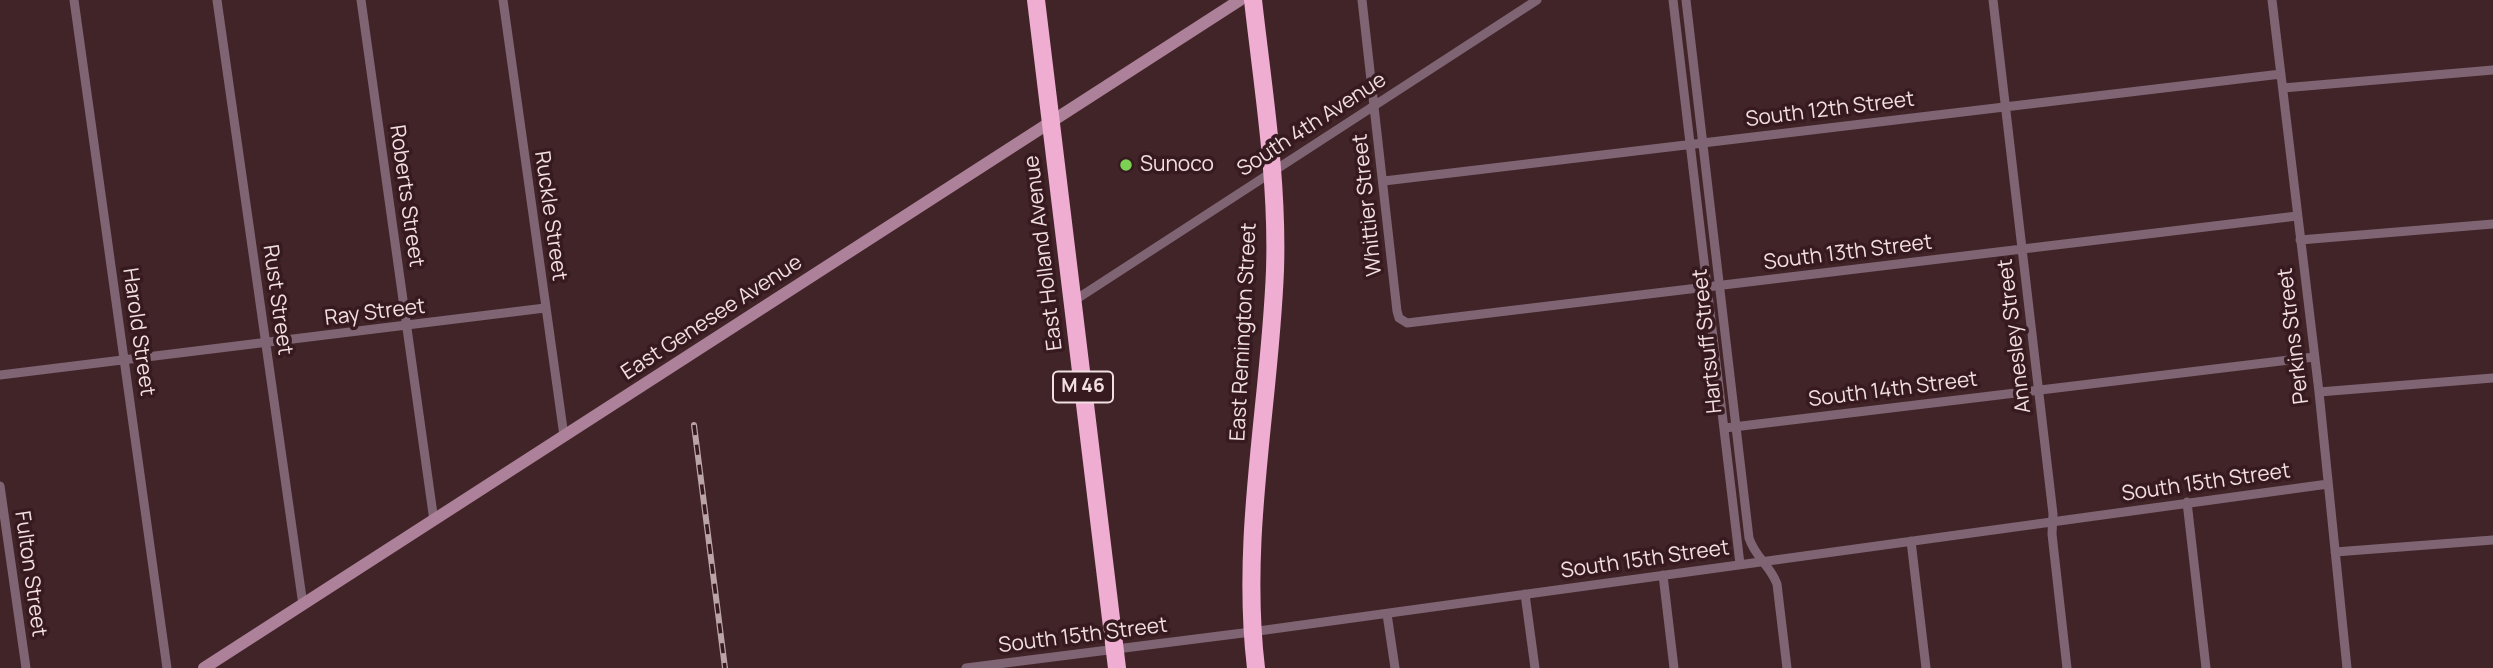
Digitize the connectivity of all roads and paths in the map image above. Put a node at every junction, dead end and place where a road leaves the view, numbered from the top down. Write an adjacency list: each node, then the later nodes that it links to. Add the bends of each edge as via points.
1 (74, 0): 36 (street, Harold Street)
2 (217, 0): 34 (street, Rust Street)
3 (361, 0): 33 (street, Roberts Street)
4 (503, 0): 31 (street, Ruckle Street)
5 (1036, 0): 19 (highway, East Holland Avenue / M 46)
6 (1240, 0): 19 (main road, East Genesee Avenue)
7 (1253, 0): 22 (highway, East Remington Street)
8 (1362, 0): 17 (street, Whittier Street)
9 (1537, 0): 17 (street, South 4th Avenue)
10 (1689, 0): 13 (street, Hartsuff Street); 20 (street, Hartsuff Street)
11 (1993, 0): 18 (street, Annesley Street)
12 (2272, 0): 15 (street, Perkins Street)
13 (1673, 1): 21 (street, Hartsuff Street)
14 (2493, 70): 16 (street)
15 (2281, 74): 16 (street, Perkins Street); 18 (street, South 12th Street)
16 (2283, 88): 24 (street, Perkins Street)
17 (1375, 104): 22 (street, South 4th Avenue); 23 (street, Whittier Street)
18 (2006, 107): 20 (street, South 12th Street); 27 (street, Annesley Street)
19 (1052, 123): 30 (highway, East Holland Avenue / M 46); 42 (main road, East Genesee Avenue)
20 (1703, 143): 21 (street, South 12th Street); 28 (street, Hartsuff Street)
21 (1690, 145): 23 (street, South 12th Street); 29 (street, Hartsuff Street)
22 (1272, 172): 30 (street, South 4th Avenue); 57 (highway, East Remington Street, via 1275,271 1253,534)
23 (1384, 181): 32 (street, Whittier Street, via 1397,311)
24 (2297, 216): 26 (street, Perkins Street); 27 (street, South 13th Street)
25 (2493, 224): 26 (street)
26 (2300, 240): 35 (street, Perkins Street)
27 (2022, 249): 28 (street, South 13th Street); 39 (street, Annesley Street)
28 (1719, 286): 29 (street, South 13th Street); 41 (street, Hartsuff Street)
29 (1707, 287): 32 (street, South 13th Street); 41 (street, Hartsuff Street)
30 (1072, 302): 58 (highway, East Holland Avenue / M 46)
31 (545, 308): 33 (street, Ray Street); 42 (street, Ruckle Street)
32 (1403, 322)
33 (407, 327): 34 (street, Ray Street); 46 (street, Roberts Street)
34 (266, 344): 36 (street, Ray Street); 55 (street, Rust Street)
35 (2314, 357): 39 (street, South 14th Street); 40 (street, Perkins Street)
36 (124, 360): 37 (street, Ray Street); 61 (street, Harold Street)
37 (0, 376)
38 (2493, 378): 40 (street)
39 (2039, 390): 41 (street, South 14th Street); 47 (street, Annesley Street)
40 (2319, 392): 43 (street, Perkins Street)
41 (1730, 427): 51 (street, Hartsuff Street, via 1749,538); 52 (street, Hartsuff Street)
42 (564, 436): 46 (main road, East Genesee Avenue)
43 (2328, 484): 45 (street, South 15th Street); 50 (street, Perkins Street)
44 (0, 486): 60 (street, Fulton Street)
45 (2187, 502): 47 (street, South 15th Street); 71 (street)
46 (434, 521): 55 (main road, East Genesee Avenue)
47 (2052, 522): 48 (street, South 15th Street); 70 (street, Annesley Street)
48 (1911, 541): 51 (street, South 15th Street); 69 (street)
49 (2493, 541): 50 (street)
50 (2335, 552): 72 (street, Perkins Street)
51 (1763, 562): 52 (street, South 15th Street); 68 (street, Hartsuff Street, via 1777,584)
52 (1740, 564): 53 (street, South 15th Street)
53 (1663, 575): 54 (street, South 15th Street); 67 (street)
54 (1525, 594): 56 (street, South 15th Street); 66 (street)
55 (303, 605): 62 (main road, East Genesee Avenue)
56 (1387, 614): 57 (street, South 15th Street); 65 (street)
57 (1251, 632): 58 (street, South 15th Street); 64 (highway, East Remington Street)
58 (1116, 659): 59 (street, South 15th Street)
59 (980, 667): 63 (street, South 15th Street)
60 (26, 668)
61 (167, 668)
62 (204, 668)
63 (966, 668)
64 (1255, 668)
65 (1395, 668)
66 (1535, 668)
67 (1674, 668)
68 (1787, 668)
69 (1926, 668)
70 (2067, 668)
71 (2206, 668)
72 (2347, 668)

